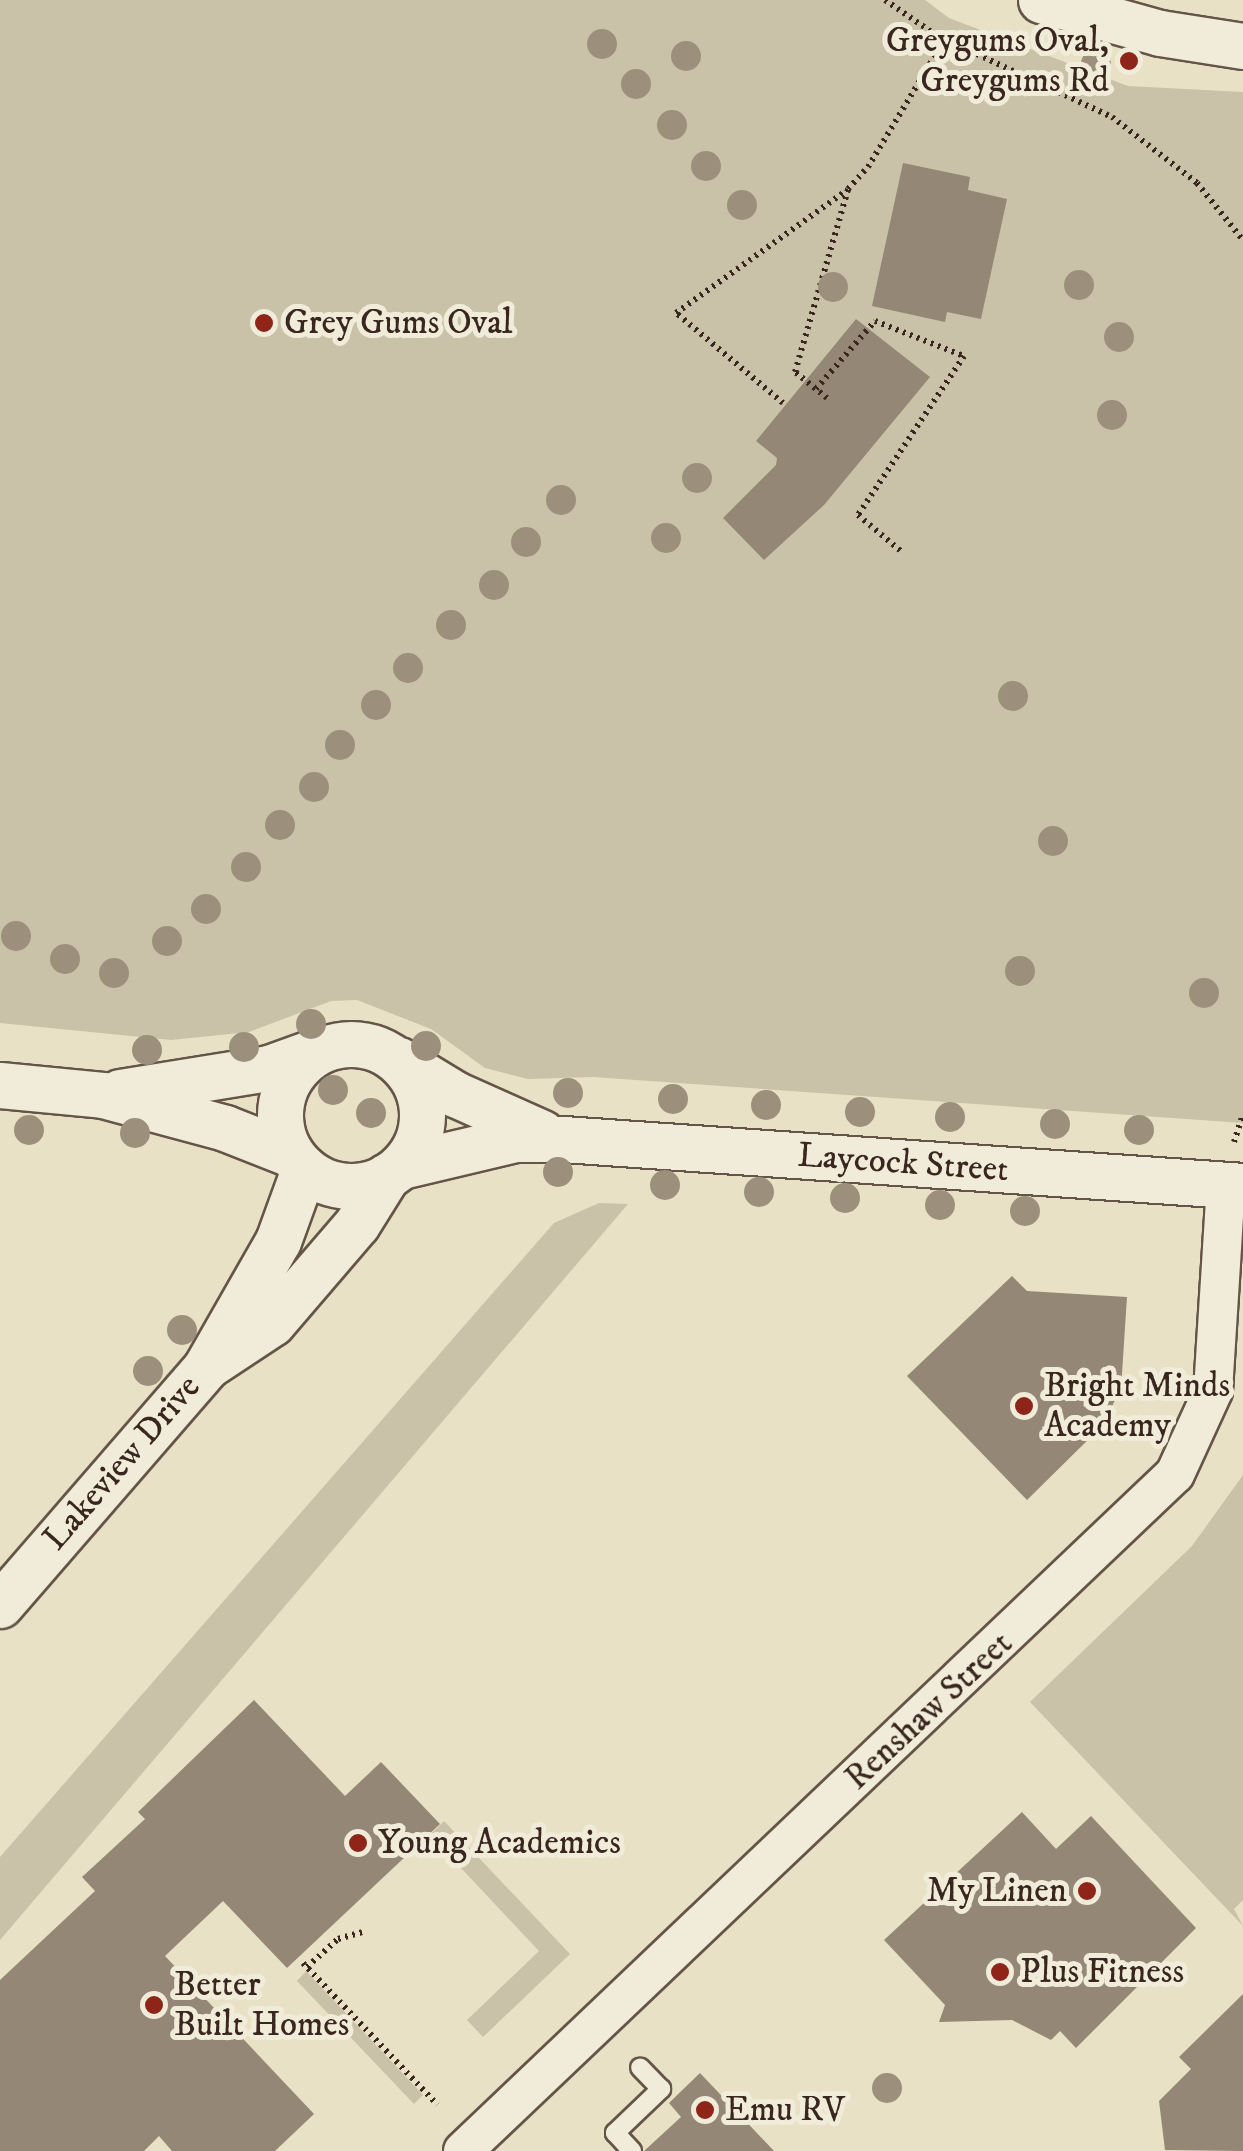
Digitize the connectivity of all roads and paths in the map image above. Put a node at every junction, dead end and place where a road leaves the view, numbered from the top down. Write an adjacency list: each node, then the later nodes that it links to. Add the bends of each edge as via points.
1 (885, 0): 3 (path)
2 (1041, 0): 4 (street, via 1160,33)
3 (944, 39): 5 (path, via 868,168); 6 (path, via 1112,117 1197,183)
4 (1243, 46)
5 (848, 189): 7 (path, via 795,372); 9 (path, via 676,313)
6 (1243, 240)
7 (816, 389): 8 (path); 10 (path, via 875,321 964,356 858,515)
8 (827, 398)
9 (784, 403)
10 (902, 552)
11 (322, 1049): 12 (street, via 360,1044); 14 (street, via 269,1068); 16 (street, via 294,1072 282,1094 280,1120)
12 (394, 1057): 15 (street, Laycock Street, via 501,1117); 17 (street, via 415,1083 423,1116 414,1148)
13 (0, 1085): 14 (street)
14 (103, 1095): 16 (street, via 225,1128)
15 (564, 1139): 17 (street, Laycock Street, via 516,1138); 18 (street, Laycock Street)
16 (298, 1162): 17 (street, via 338,1186); 19 (street, Lakeview Drive, via 278,1241)
17 (394, 1171): 19 (street, Lakeview Drive, via 272,1323)
18 (1234, 1186): 24 (street, Renshaw Street, via 1213,1391 1175,1474)
19 (206, 1367): 20 (street, Lakeview Drive)
20 (0, 1605)
21 (362, 1932): 23 (path, via 338,1939 305,1965)
22 (640, 2068): 25 (lane, via 661,2089 615,2133)
23 (437, 2104)
24 (463, 2151)
25 (632, 2151)

